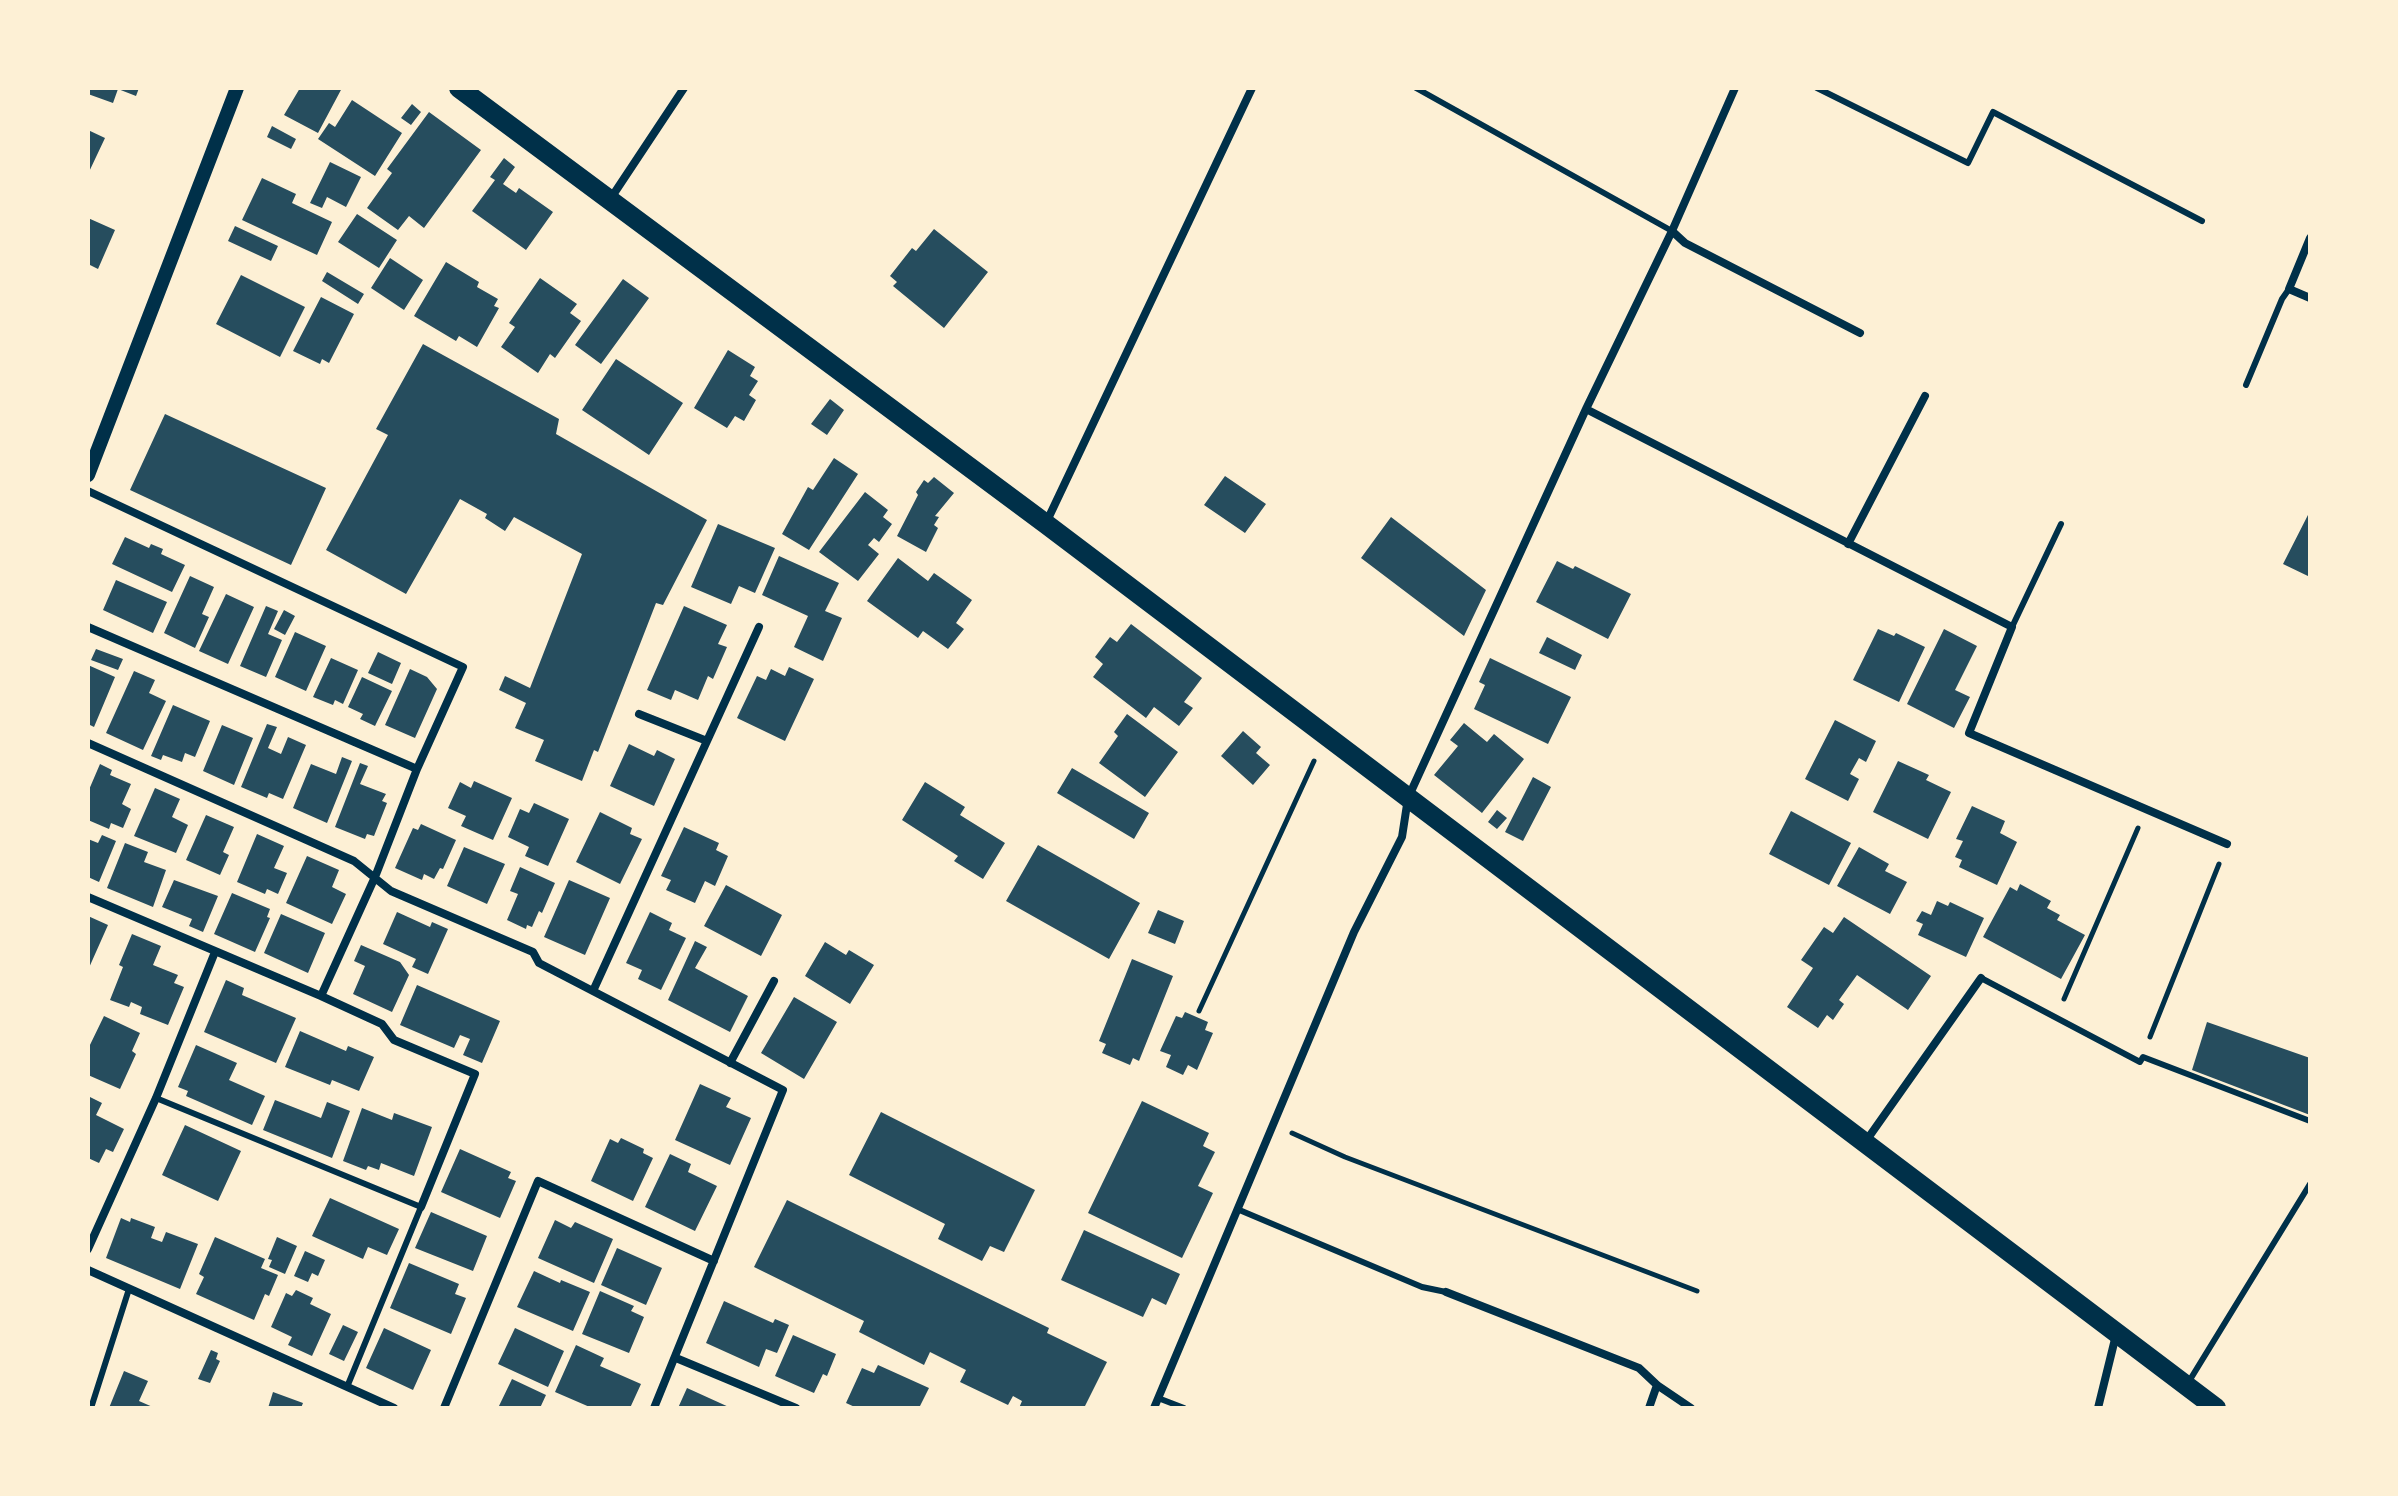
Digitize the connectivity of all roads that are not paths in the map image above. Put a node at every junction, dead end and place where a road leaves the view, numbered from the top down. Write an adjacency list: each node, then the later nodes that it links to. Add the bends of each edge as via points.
1 (237, 88): 18 (street)
2 (459, 88): 8 (main road)
3 (684, 88): 8 (street)
4 (1252, 88): 21 (street)
5 (1416, 88): 10 (lane)
6 (1735, 88): 10 (street)
7 (1817, 88): 9 (lane, via 1968,163 1993,112)
8 (611, 198): 21 (main road)
9 (2202, 221)
10 (1672, 231): 14 (street, via 1685,243); 17 (street)
11 (2310, 238): 12 (street)
12 (2289, 289): 13 (street); 15 (lane)
13 (2310, 298)
14 (1860, 333)
15 (2246, 385)
16 (1925, 396): 23 (street)
17 (1586, 409): 23 (street); 31 (street)
18 (91, 456): 19 (street)
19 (88, 475)
20 (88, 491): 30 (street, via 463,667)
21 (1046, 524): 31 (main road)
22 (2061, 524): 26 (lane)
23 (1848, 544): 26 (street)
24 (88, 627): 30 (street)
25 (759, 627): 28 (street)
26 (2012, 627): 32 (street, via 1969,733)
27 (639, 714): 28 (street)
28 (707, 741): 38 (street)
29 (88, 743): 33 (street, via 354,861)
30 (417, 769): 33 (street)
31 (1408, 798): 43 (main road); 46 (street, via 1402,837 1354,932)
32 (2227, 844)
33 (375, 877): 38 (street, via 391,891 533,952 539,963); 39 (street)
34 (88, 897): 35 (street)
35 (215, 952): 39 (street); 41 (street)
36 (1981, 978): 42 (lane, via 2140,1062 2143,1057); 43 (street)
37 (774, 981): 40 (street)
38 (593, 991): 40 (street)
39 (321, 996): 45 (street, via 382,1024 394,1040 475,1074)
40 (730, 1063): 48 (street, via 783,1090)
41 (156, 1098): 45 (lane); 47 (street)
42 (2310, 1121)
43 (1865, 1143): 52 (main road)
44 (2310, 1184): 55 (lane)
45 (421, 1207): 56 (lane)
46 (1237, 1209): 51 (lane, via 1422,1287); 57 (street)
47 (88, 1249)
48 (714, 1261): 53 (street); 60 (street, via 538,1181)
49 (88, 1270): 50 (street)
50 (129, 1289): 56 (street); 58 (lane)
51 (1446, 1292): 54 (street, via 1639,1368)
52 (2116, 1333): 55 (main road); 67 (street)
53 (676, 1358): 61 (street); 62 (street)
54 (1657, 1385): 65 (street); 66 (street)
55 (2186, 1386): 68 (main road)
56 (347, 1387): 59 (street)
57 (1158, 1398): 63 (street); 64 (lane)
58 (91, 1408)
59 (394, 1408)
60 (444, 1408)
61 (654, 1408)
62 (796, 1408)
63 (1154, 1408)
64 (1184, 1408)
65 (1649, 1408)
66 (1691, 1408)
67 (2098, 1408)
68 (2216, 1408)

